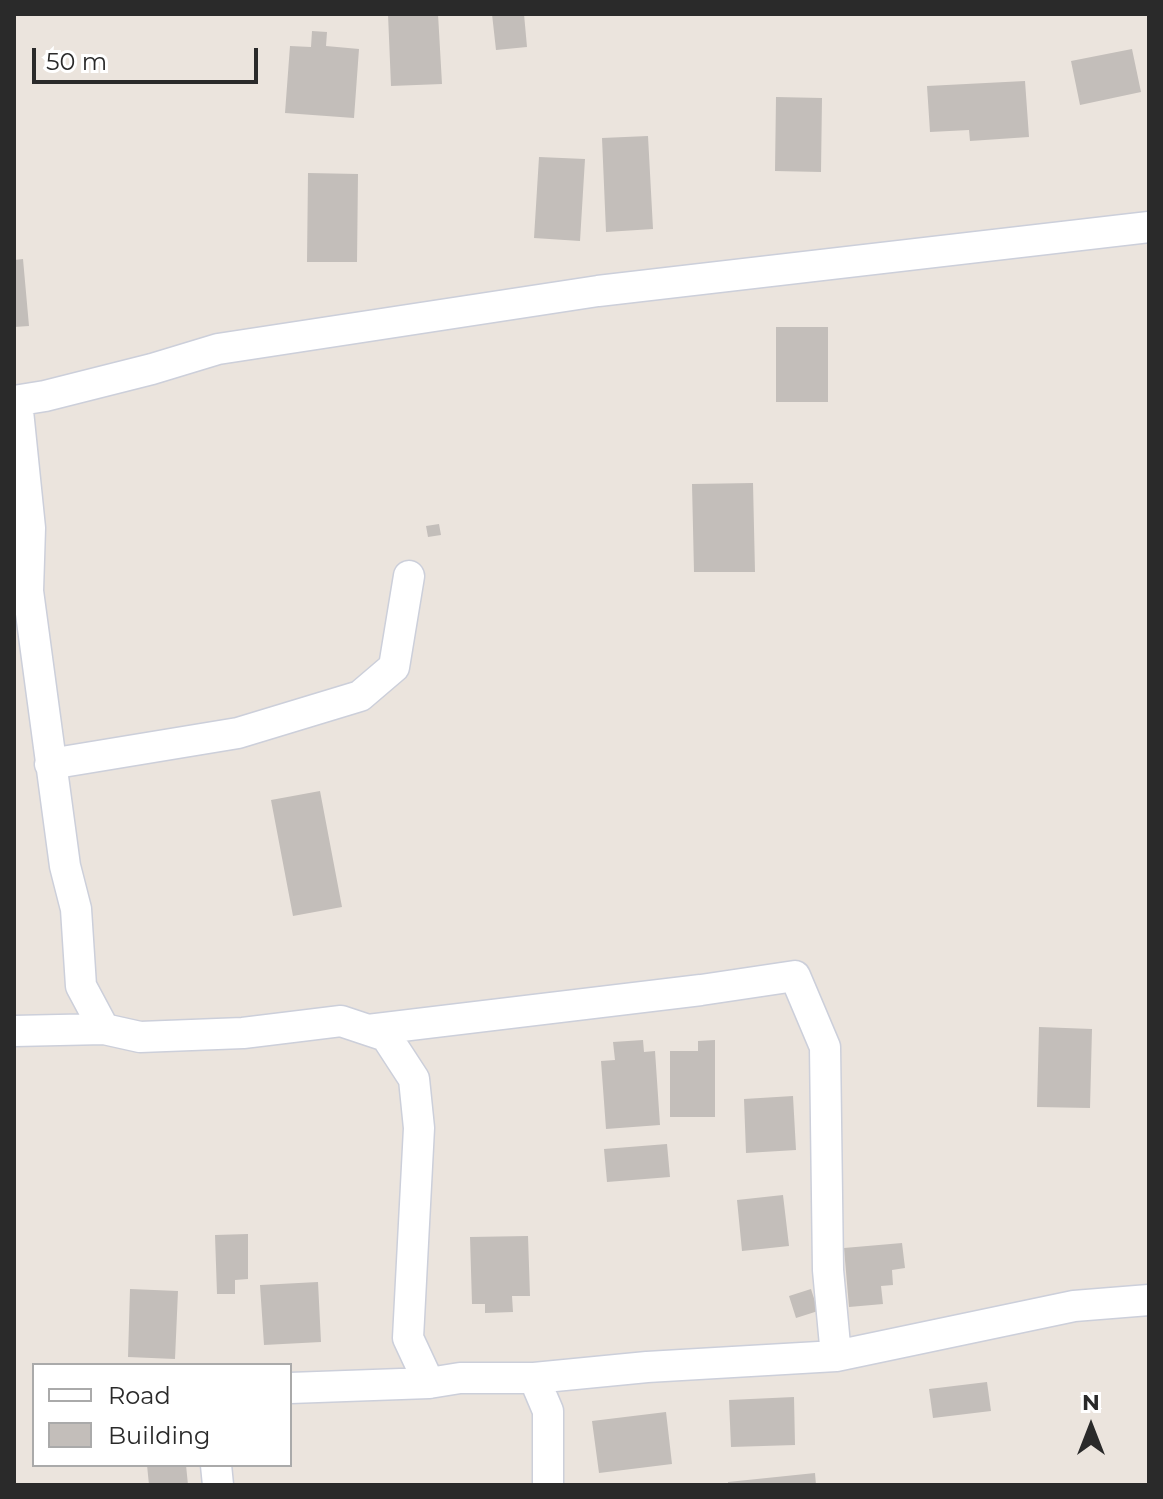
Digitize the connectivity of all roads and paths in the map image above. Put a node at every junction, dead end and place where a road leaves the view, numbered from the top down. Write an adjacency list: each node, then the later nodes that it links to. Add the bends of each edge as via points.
1 (1149, 227): 2 (street, via 537,300 218,349)
2 (15, 401): 4 (street, via 30,528)
3 (409, 576): 5 (street, via 394,667 360,696 238,733)
4 (21, 592): 5 (street)
5 (50, 764): 6 (street, via 76,909 81,986)
6 (104, 1029): 7 (street, via 140,1037 243,1033 341,1021); 8 (street)
7 (368, 1030): 10 (street, via 795,976 825,1047 828,1270); 12 (street, via 386,1036 414,1079 419,1128 408,1338)
8 (14, 1031)
9 (1149, 1300): 10 (street, via 1074,1306)
10 (836, 1356): 11 (street)
11 (534, 1378): 12 (street); 14 (street, via 548,1411)
12 (429, 1383): 13 (street)
13 (292, 1388)
14 (548, 1485)

